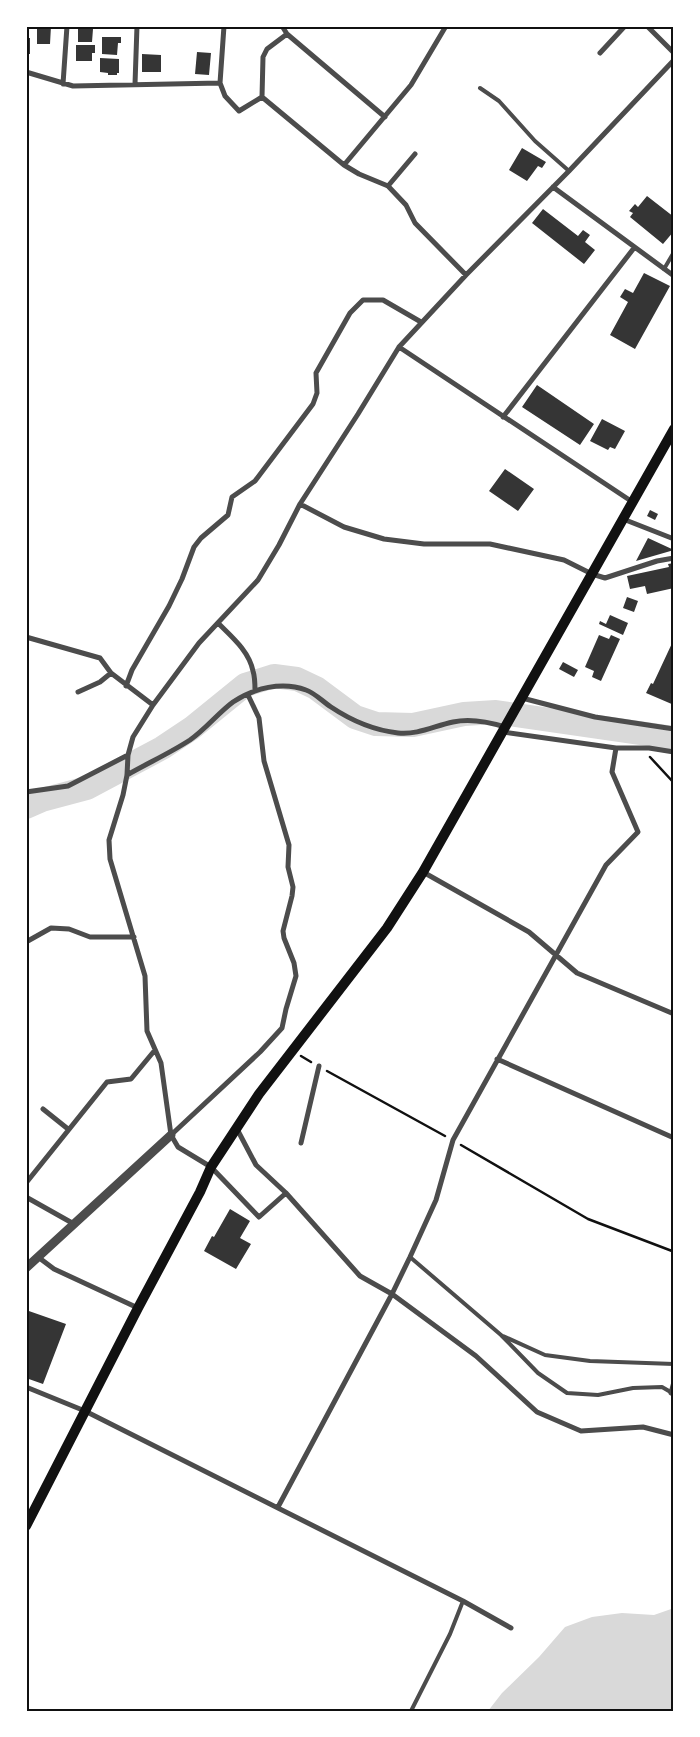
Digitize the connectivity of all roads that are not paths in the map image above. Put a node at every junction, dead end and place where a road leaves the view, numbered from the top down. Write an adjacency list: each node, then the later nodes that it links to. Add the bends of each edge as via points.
1 (67, 26): 14 (street)
2 (137, 26): 15 (street)
3 (224, 26): 13 (street)
4 (282, 26): 8 (street)
5 (446, 26): 18 (street, via 411,85)
6 (625, 26): 9 (street)
7 (647, 26): 10 (street)
8 (287, 34): 17 (street, via 263,57); 18 (street)
9 (600, 53)
10 (674, 53)
11 (674, 60): 21 (street)
12 (26, 72): 14 (street)
13 (220, 83): 15 (street); 17 (street, via 225,96 238,111)
14 (63, 84): 15 (street)
15 (135, 84)
16 (480, 88): 21 (lane, via 499,102)
17 (262, 97): 20 (street)
18 (385, 117): 20 (street)
19 (415, 154): 22 (street)
20 (344, 165): 22 (street)
21 (568, 171): 23 (street)
22 (388, 186): 27 (street, via 406,205 415,223)
23 (553, 186): 24 (street); 27 (street)
24 (634, 248): 26 (street); 31 (street)
25 (674, 252): 26 (lane)
26 (664, 269): 28 (street)
27 (466, 275): 29 (street)
28 (674, 276)
29 (422, 322): 30 (street); 42 (street, via 383,300 363,300 350,313 316,373 313,404 255,481 232,497 228,516 194,546 169,606)
30 (399, 347): 31 (street); 34 (street)
31 (503, 417): 33 (street)
32 (673, 432): 33 (main road)
33 (631, 501): 35 (main road)
34 (300, 504): 38 (street, via 344,526 384,539 424,544 490,544 564,560); 39 (street, via 258,580)
35 (622, 518): 36 (street); 38 (main road)
36 (674, 539)
37 (674, 558): 38 (street, via 605,578)
38 (592, 574): 46 (main road)
39 (218, 622): 43 (street, via 250,660); 47 (street)
40 (26, 637): 41 (street, via 100,658)
41 (111, 673): 42 (street); 44 (street)
42 (126, 686): 47 (street)
43 (255, 689): 45 (street); 48 (street, via 278,686 306,690 362,725 399,734 420,732 454,722 489,722)
44 (78, 692)
45 (248, 695): 53 (street, via 233,702 173,751); 66 (street, via 258,718 264,761 288,845 288,867 293,887 283,931 296,976 282,1028)
46 (520, 703): 48 (main road); 49 (street)
47 (152, 705): 52 (street, via 133,737)
48 (505, 728): 50 (street); 55 (main road)
49 (674, 729)
50 (616, 748): 51 (street); 58 (street, via 612,772 638,832 606,865)
51 (674, 752)
52 (128, 758): 53 (street); 54 (street, via 68,786)
53 (127, 773): 56 (street, via 109,840 110,859)
54 (26, 792)
55 (423, 872): 58 (street, via 528,932); 65 (main road, via 387,928 259,1094)
56 (134, 937): 57 (street, via 90,937 69,929 51,928); 60 (street, via 145,976 147,1031)
57 (26, 942)
58 (554, 955): 59 (street, via 577,973); 61 (street)
59 (674, 1014)
60 (155, 1050): 64 (street, via 131,1079 107,1082); 66 (street, via 161,1064)
61 (498, 1059): 67 (street); 75 (street, via 453,1140 436,1200)
62 (319, 1066): 68 (street)
63 (43, 1109): 64 (street)
64 (68, 1129): 70 (street)
65 (237, 1129): 69 (main road); 71 (street, via 256,1165)
66 (171, 1135): 69 (street, via 178,1147); 73 (street)
67 (674, 1138)
68 (301, 1143)
69 (211, 1167): 71 (street, via 259,1217); 78 (main road)
70 (26, 1183)
71 (286, 1193): 77 (street, via 360,1276)
72 (26, 1197): 73 (street)
73 (74, 1224): 74 (street)
74 (38, 1257): 76 (street); 78 (street, via 54,1270)
75 (410, 1257): 77 (street); 79 (lane)
76 (26, 1268)
77 (392, 1294): 85 (street, via 476,1356 537,1412 581,1431 643,1427); 86 (street)
78 (138, 1308): 84 (main road)
79 (501, 1335): 80 (lane, via 545,1355 590,1361); 83 (lane, via 538,1374 567,1393 598,1395 662,1386)
80 (674, 1364)
81 (674, 1382): 83 (street)
82 (26, 1387): 84 (street)
83 (673, 1393)
84 (85, 1411): 86 (street); 87 (main road)
85 (674, 1435)
86 (278, 1507): 88 (street)
87 (26, 1526)
88 (462, 1601): 89 (street); 90 (lane, via 450,1634)
89 (511, 1628)
90 (411, 1711)

